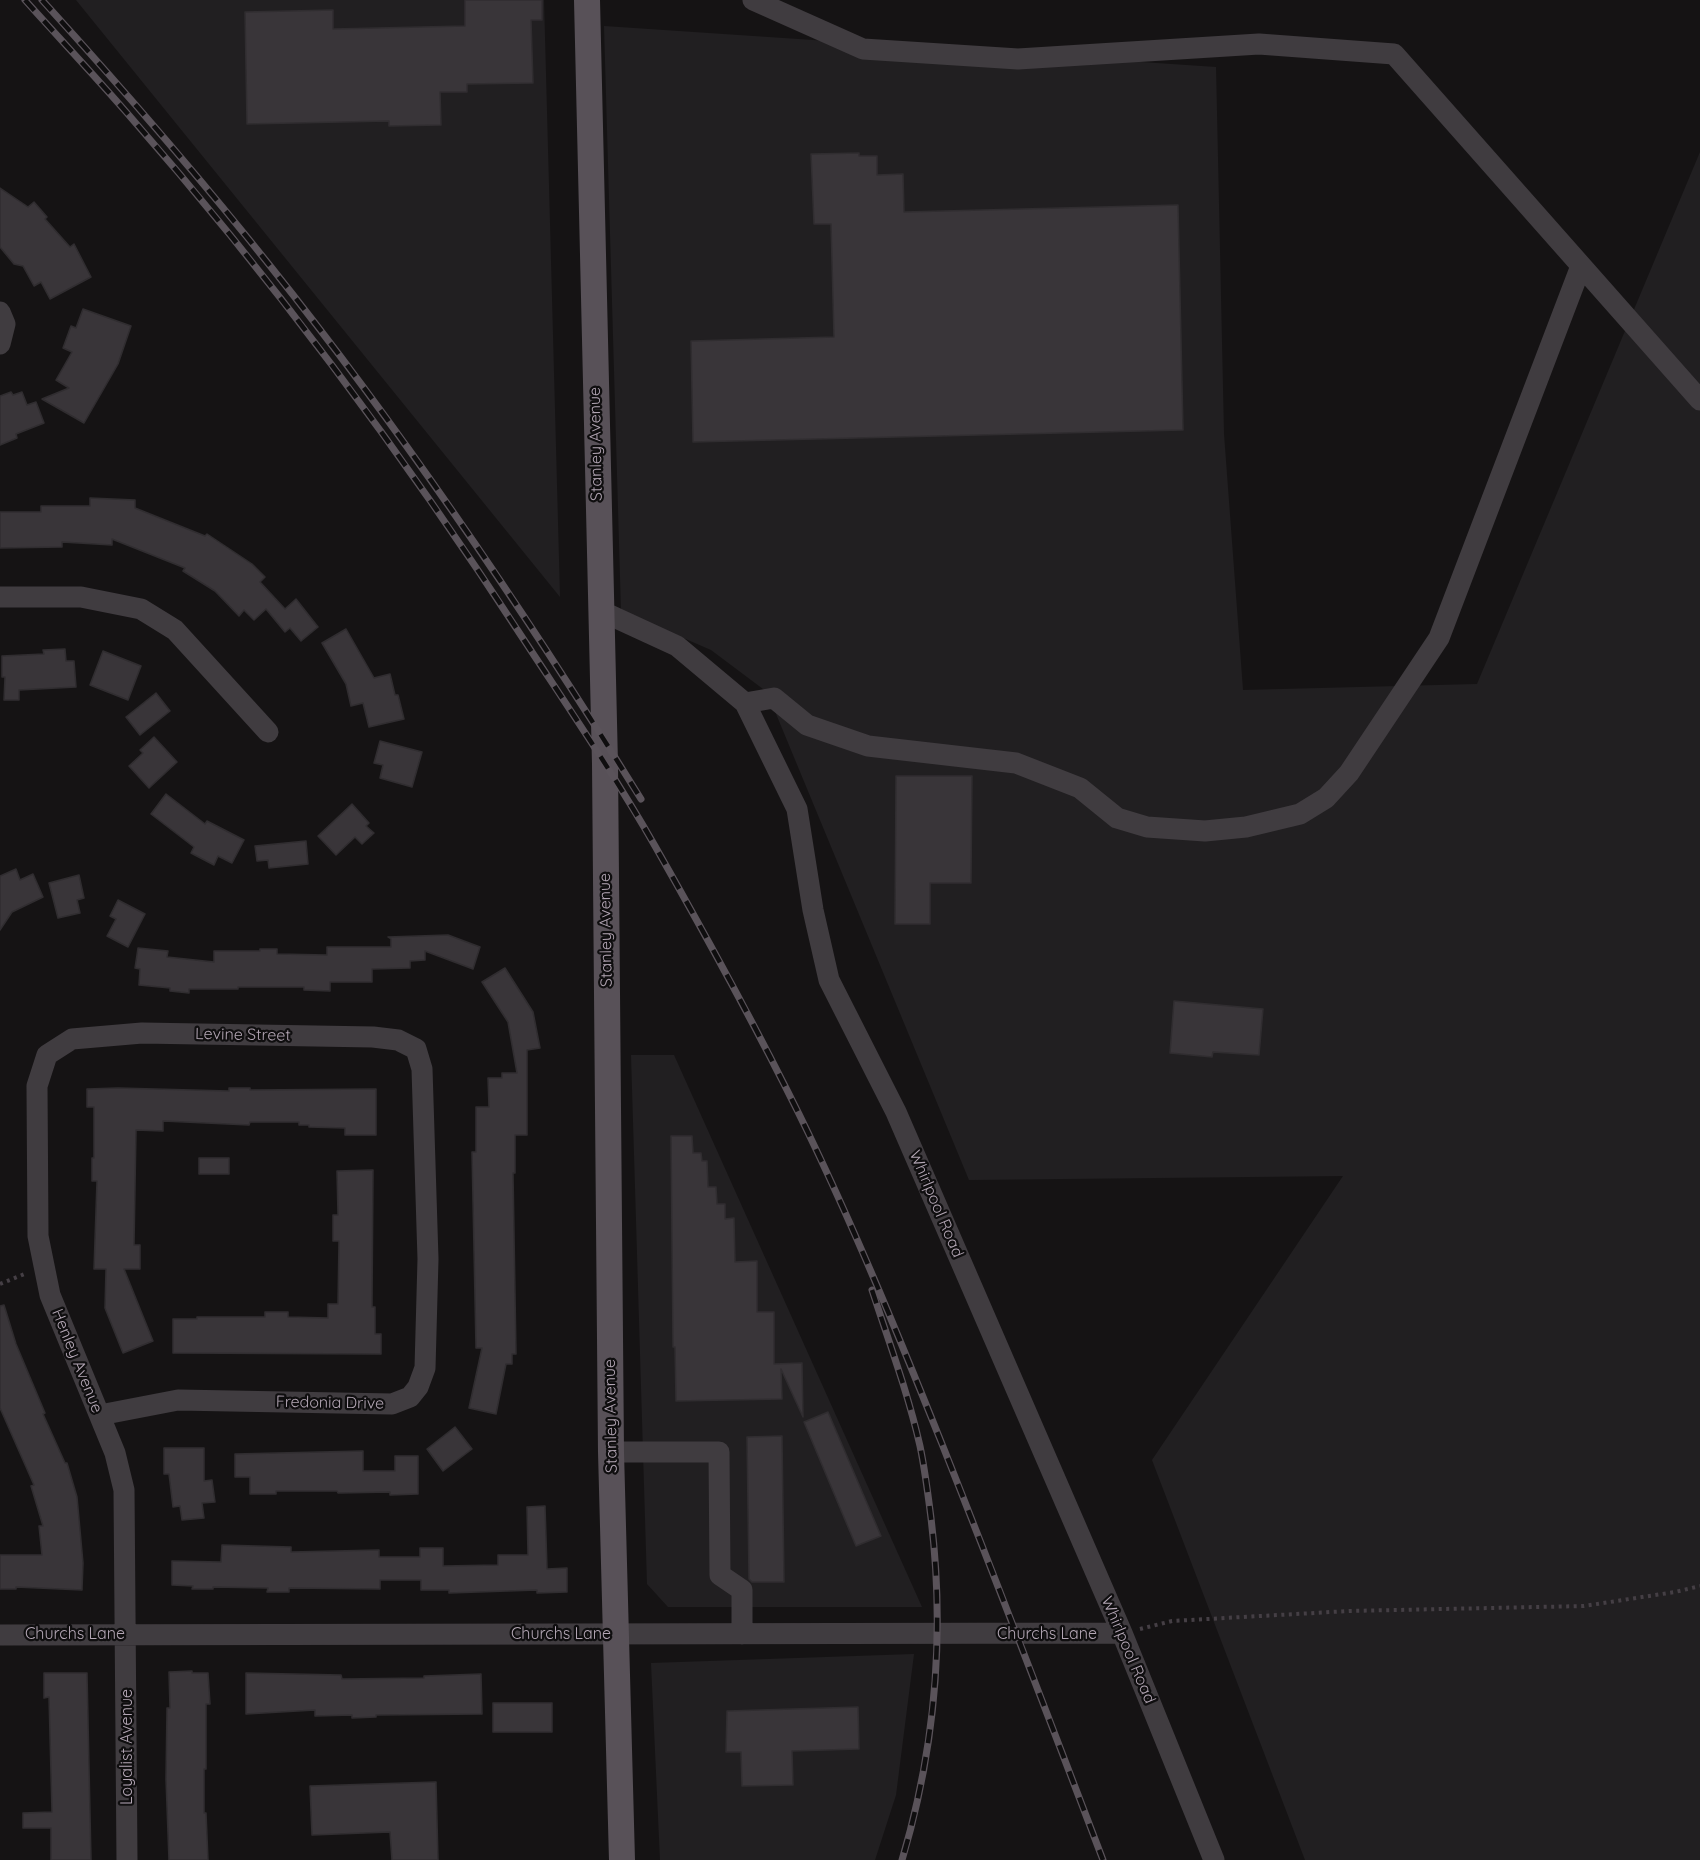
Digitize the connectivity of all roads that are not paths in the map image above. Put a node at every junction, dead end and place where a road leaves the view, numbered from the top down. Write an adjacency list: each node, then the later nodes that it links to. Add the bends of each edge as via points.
1 (587, 0): 8 (main road, Stanley Avenue)
2 (753, 0): 3 (street, via 863,49 1018,59 1259,44 1394,54)
3 (1581, 266): 6 (street); 9 (street, via 1439,638 1349,772 1326,798 1300,814 1246,827 1205,831 1147,827 1117,818 1080,788 1016,763 868,746 807,725 774,698)
4 (0, 312): 5 (street, via 5,324)
5 (0, 344)
6 (1700, 400)
7 (0, 597): 10 (street, via 81,597 141,609 175,630)
8 (601, 611): 9 (street, Whirlpool Road, via 677,646); 14 (main road, Stanley Avenue)
9 (745, 703): 18 (street, Whirlpool Road, via 797,810 829,980 896,1112)
10 (268, 732)
11 (37, 1086): 12 (street, Levine Street, via 47,1055 72,1039 142,1033 372,1037 398,1040 416,1049 422,1069); 13 (street, Henley Avenue, via 38,1236 50,1295)
12 (424, 1107): 13 (street, Fredonia Drive, via 428,1259 425,1368 410,1397 392,1404 178,1400)
13 (100, 1415): 15 (street, Henley Avenue, via 124,1490)
14 (611, 1452): 16 (main road, Stanley Avenue); 17 (street, via 719,1452 720,1575 742,1590)
15 (126, 1634): 16 (street, Churchs Lane); 19 (street, Churchs Lane); 20 (street, Loyalist Avenue)
16 (615, 1634): 17 (street, Churchs Lane); 21 (main road, Stanley Avenue)
17 (742, 1634): 18 (street, Churchs Lane)
18 (1122, 1634): 22 (street, Whirlpool Road)
19 (0, 1635)
20 (127, 1860)
21 (622, 1860)
22 (1214, 1860)

